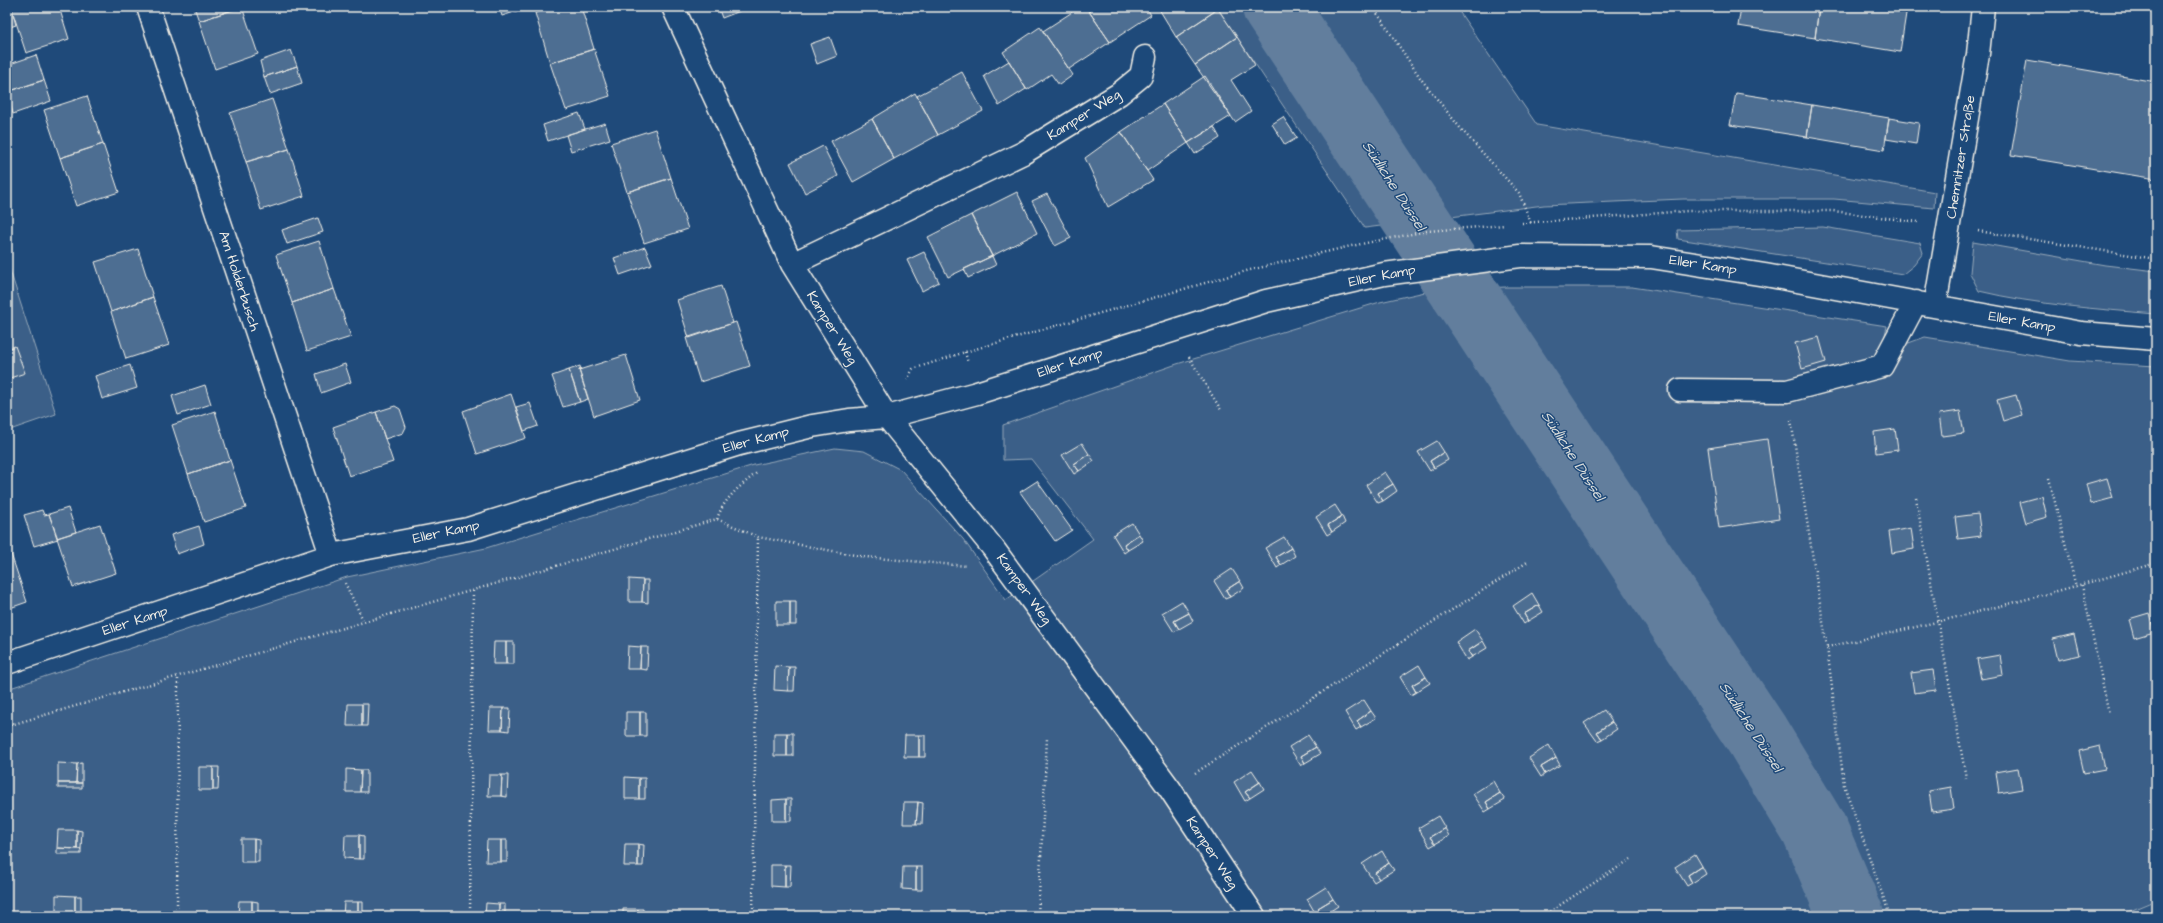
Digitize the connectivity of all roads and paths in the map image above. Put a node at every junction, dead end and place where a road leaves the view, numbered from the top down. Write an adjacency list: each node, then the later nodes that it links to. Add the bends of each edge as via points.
1 (148, 7): 21 (street, Am Holderbusch)
2 (673, 7): 11 (street, Kamper Weg)
3 (1373, 7): 6 (path, via 1421,79 1461,129 1519,193)
4 (1983, 7): 9 (street, Chemnitzer Straße, via 1978,54)
5 (1145, 56): 11 (street, Kamper Weg, via 1141,76 1119,94 1035,146)
6 (1531, 223): 8 (path); 9 (path, via 1688,211 1833,211)
7 (1510, 224): 16 (path, via 1427,231 1351,246 1250,270 965,352 913,369)
8 (1517, 224)
9 (1949, 226): 10 (path); 12 (street, Chemnitzer Straße)
10 (2156, 259)
11 (792, 264): 16 (street, Kamper Weg)
12 (1926, 304): 13 (street, Eller Kamp, via 2081,333); 15 (street, Chemnitzer Straße, via 1882,366); 16 (street, Eller Kamp, via 1651,257 1520,256 1384,274 1266,301 977,393)
13 (2156, 339)
14 (1680, 390): 15 (street, Chemnitzer Straße)
15 (1787, 391): 29 (path)
16 (887, 418): 20 (street, Kamper Weg); 21 (street, Eller Kamp, via 812,426 754,440 468,529)
17 (2049, 478): 25 (path)
18 (1916, 498): 28 (path)
19 (758, 537): 20 (path, via 865,557 971,567); 26 (path, via 717,519); 40 (path)
20 (994, 548): 36 (street, Kamper Weg)
21 (331, 555): 27 (path); 30 (street, Eller Kamp)
22 (1529, 562): 36 (path)
23 (2156, 563): 24 (path)
24 (2082, 585): 25 (path); 32 (path)
25 (2076, 587): 28 (path)
26 (473, 590): 27 (path); 39 (path)
27 (364, 622): 31 (path)
28 (1939, 623): 29 (path); 35 (path)
29 (1827, 647): 44 (path, via 1844,785)
30 (7, 663)
31 (178, 677): 33 (path); 38 (path)
32 (2109, 714)
33 (7, 726)
34 (1047, 738): 41 (path)
35 (1966, 778)
36 (1170, 789): 42 (street, Kamper Weg)
37 (1631, 859): 43 (path)
38 (177, 916)
39 (470, 916)
40 (753, 916)
41 (1038, 916)
42 (1254, 916)
43 (1543, 916)
44 (1890, 916)

